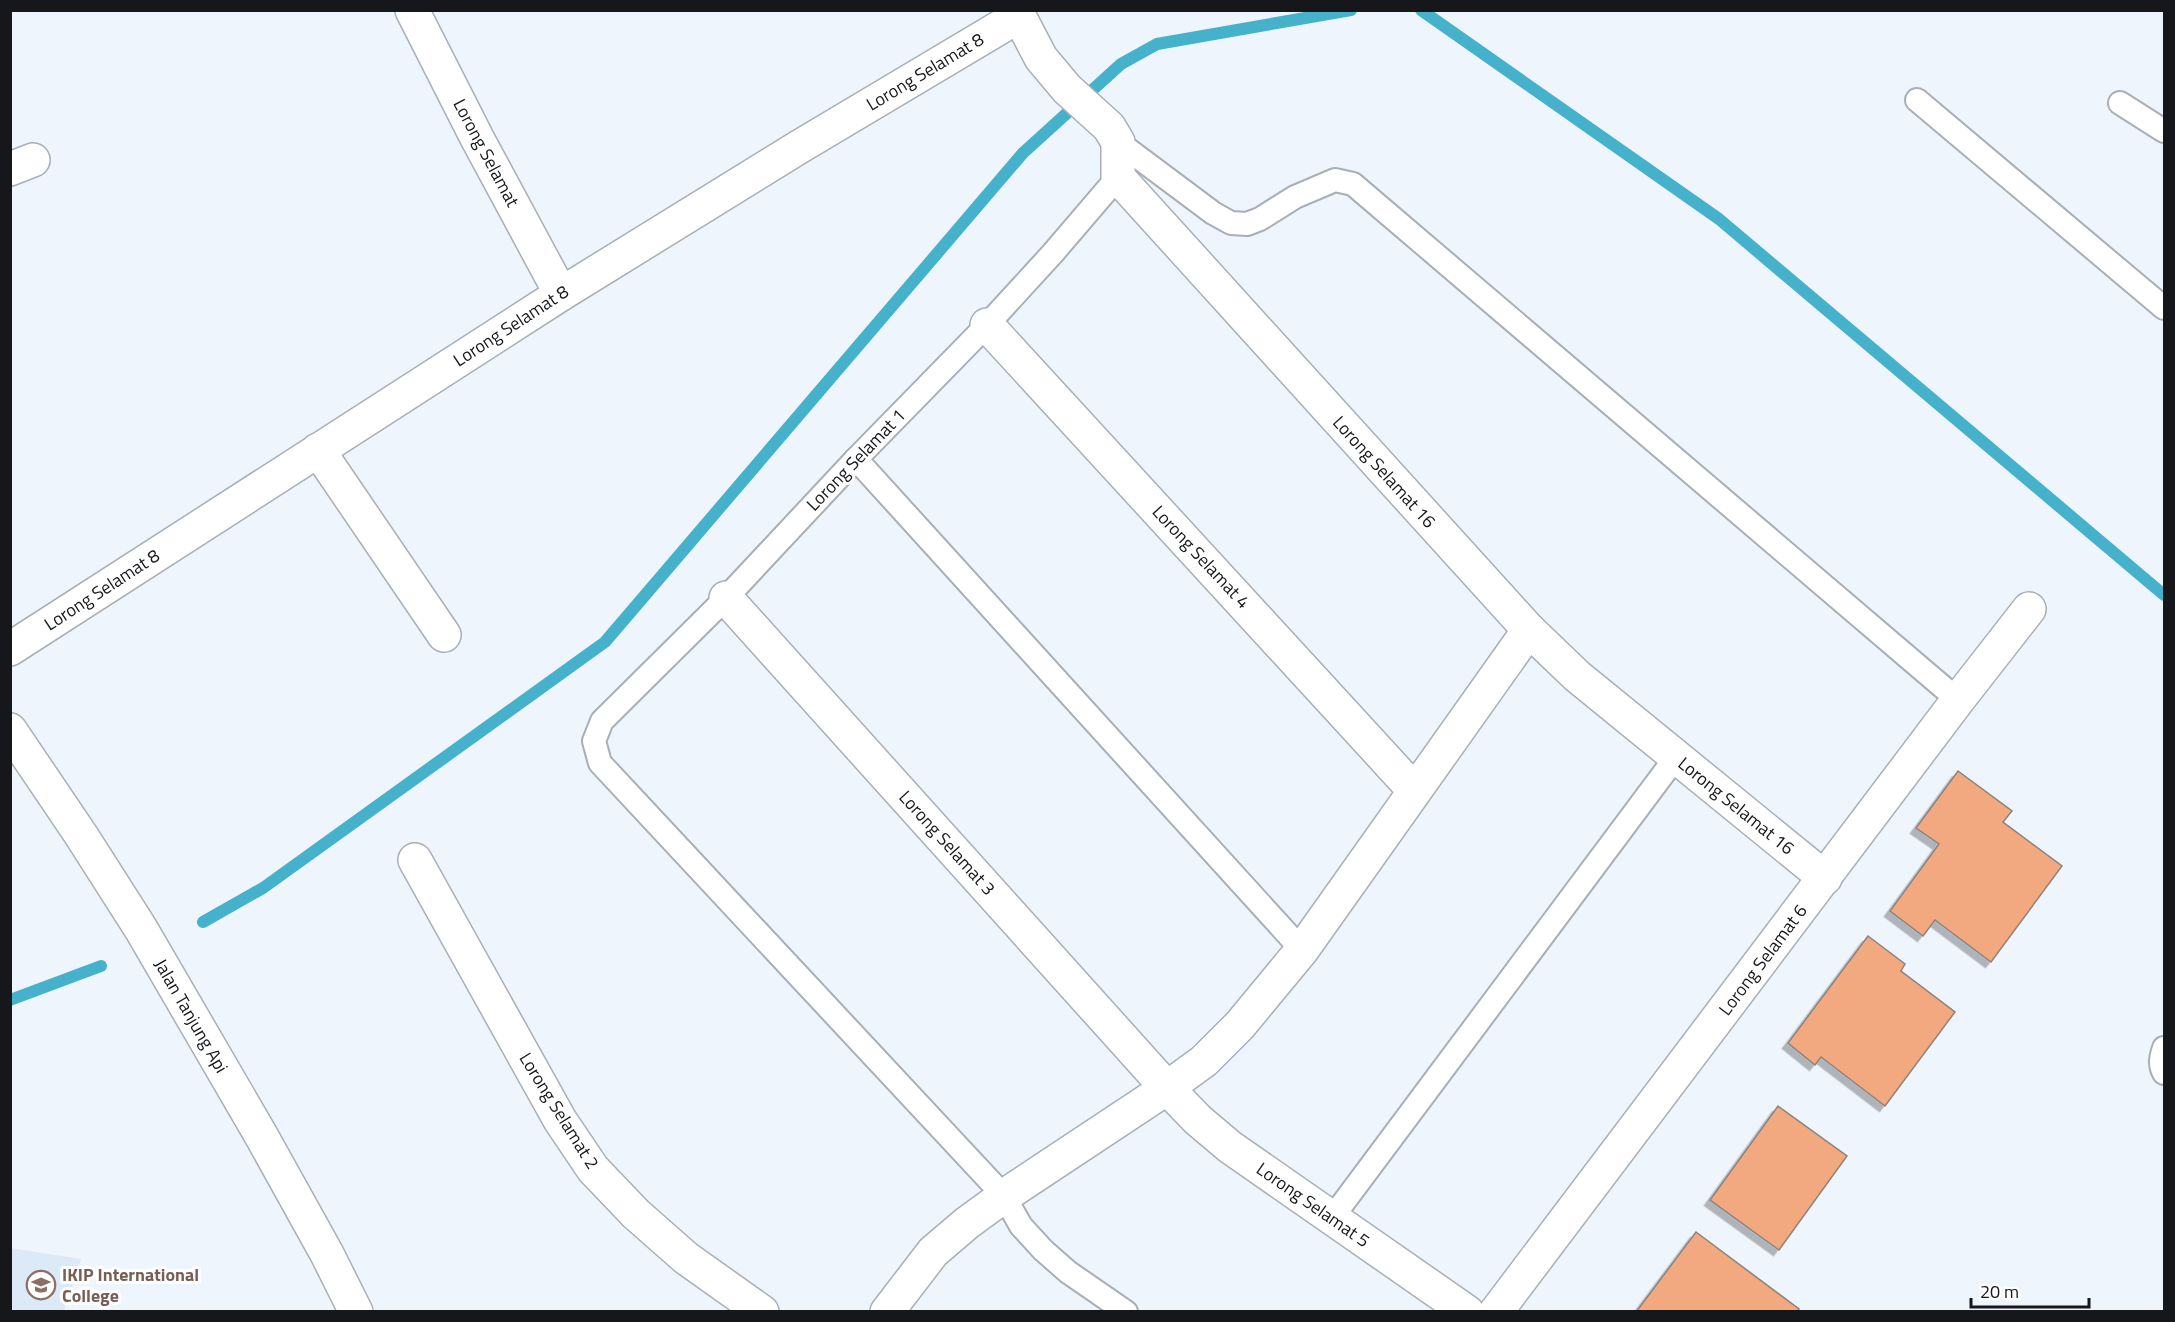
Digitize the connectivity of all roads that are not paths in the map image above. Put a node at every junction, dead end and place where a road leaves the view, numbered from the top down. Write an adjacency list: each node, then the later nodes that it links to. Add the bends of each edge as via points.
1 (412, 10): 8 (street, Lorong Selamat)
2 (1017, 14): 6 (street, via 1041,58 1067,89 1109,127); 8 (street, Lorong Selamat 8)
3 (1917, 100): 9 (lane)
4 (2120, 103): 5 (lane)
5 (2164, 131)
6 (1118, 142): 7 (street); 18 (lane, via 1231,223 1247,224 1260,219 1295,197 1335,180 1353,184)
7 (1118, 177): 10 (lane, Lorong Selamat 1); 15 (street, Lorong Selamat 16)
8 (561, 294): 11 (street, Lorong Selamat 8)
9 (2164, 308)
10 (987, 325): 12 (lane, Lorong Selamat 1); 21 (street, Lorong Selamat 4)
11 (318, 450): 16 (street); 17 (street, Lorong Selamat 8)
12 (856, 459): 13 (lane, Lorong Selamat 1); 24 (lane)
13 (726, 598): 27 (street, Lorong Selamat 3); 28 (lane, Lorong Selamat 1, via 602,721 594,741 600,763)
14 (2029, 609): 18 (street, Lorong Selamat 6)
15 (1529, 630): 20 (street, Lorong Selamat 16, via 1577,676); 21 (street)
16 (444, 635)
17 (10, 649)
18 (1958, 700): 23 (street, Lorong Selamat 6)
19 (10, 730): 30 (street, Jalan Tanjung Api, via 141,928 262,1137)
20 (1676, 757): 23 (street, Lorong Selamat 16); 29 (lane)
21 (1414, 790): 24 (street)
22 (415, 860): 31 (street, Lorong Selamat 2, via 592,1169 686,1258)
23 (1825, 878): 35 (street, Lorong Selamat 6)
24 (1302, 950): 27 (street, via 1240,1025 1204,1061)
25 (2164, 1048): 26 (lane)
26 (2164, 1073)
27 (1167, 1088): 28 (street); 29 (street, Lorong Selamat 5, via 1230,1148)
28 (1004, 1196): 32 (street, via 933,1252); 33 (lane, via 1020,1226 1043,1250)
29 (1332, 1218): 34 (street, Lorong Selamat 5)
30 (356, 1311)
31 (762, 1311)
32 (887, 1311)
33 (1126, 1311)
34 (1467, 1311)
35 (1496, 1311)

